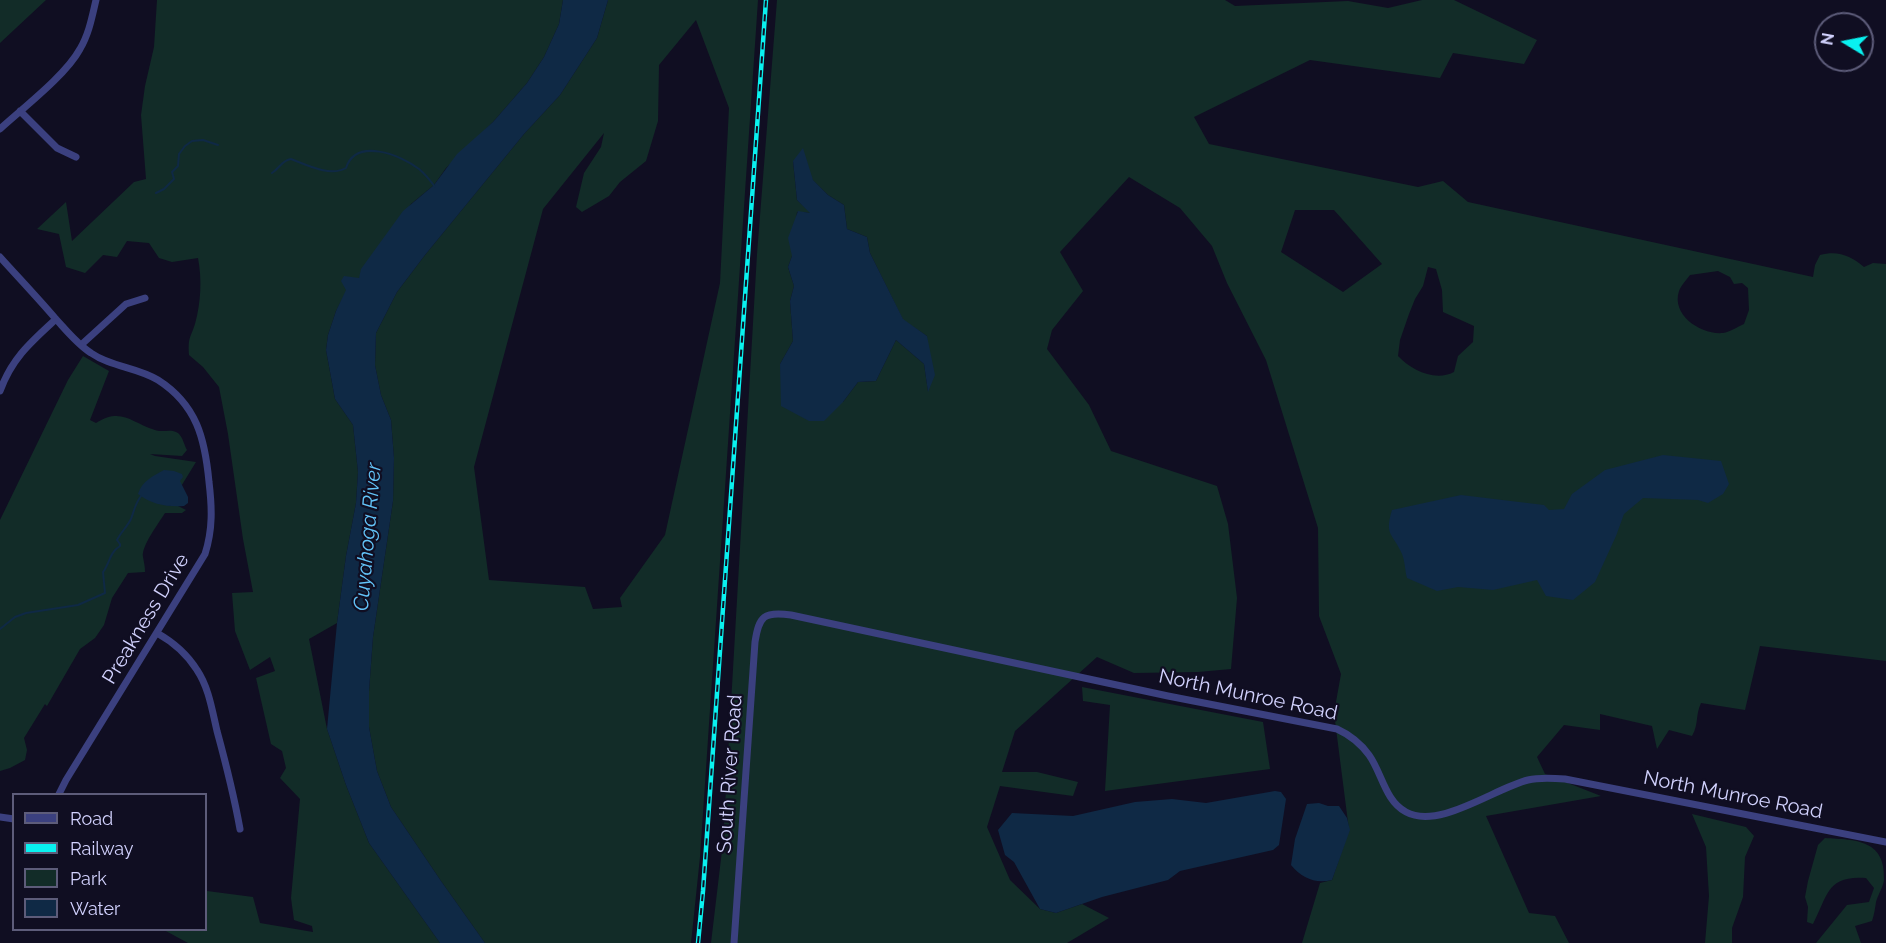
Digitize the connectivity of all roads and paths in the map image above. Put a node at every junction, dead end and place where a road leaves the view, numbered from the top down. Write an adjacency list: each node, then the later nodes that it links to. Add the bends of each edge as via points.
1 (96, 0): 2 (street, via 88,32 76,57)
2 (20, 111): 3 (street); 4 (street, via 57,148)
3 (0, 129)
4 (76, 157)
5 (0, 257): 7 (street, Preakness Drive)
6 (145, 298): 8 (street, via 126,304)
7 (56, 319): 8 (street, Preakness Drive); 9 (street, via 15,359)
8 (81, 345): 11 (street, Preakness Drive, via 101,359 144,373 170,389 188,408 203,442 212,521 207,547)
9 (0, 391)
10 (772, 614): 14 (street, North Munroe Road, via 1337,729 1369,754 1400,808 1417,816 1451,812 1516,784 1551,778); 15 (street, South River Road, via 758,624 755,642)
11 (157, 633): 12 (street, Preakness Drive); 13 (street, via 185,654 202,679)
12 (60, 793)
13 (240, 830)
14 (1886, 843)
15 (734, 943)

